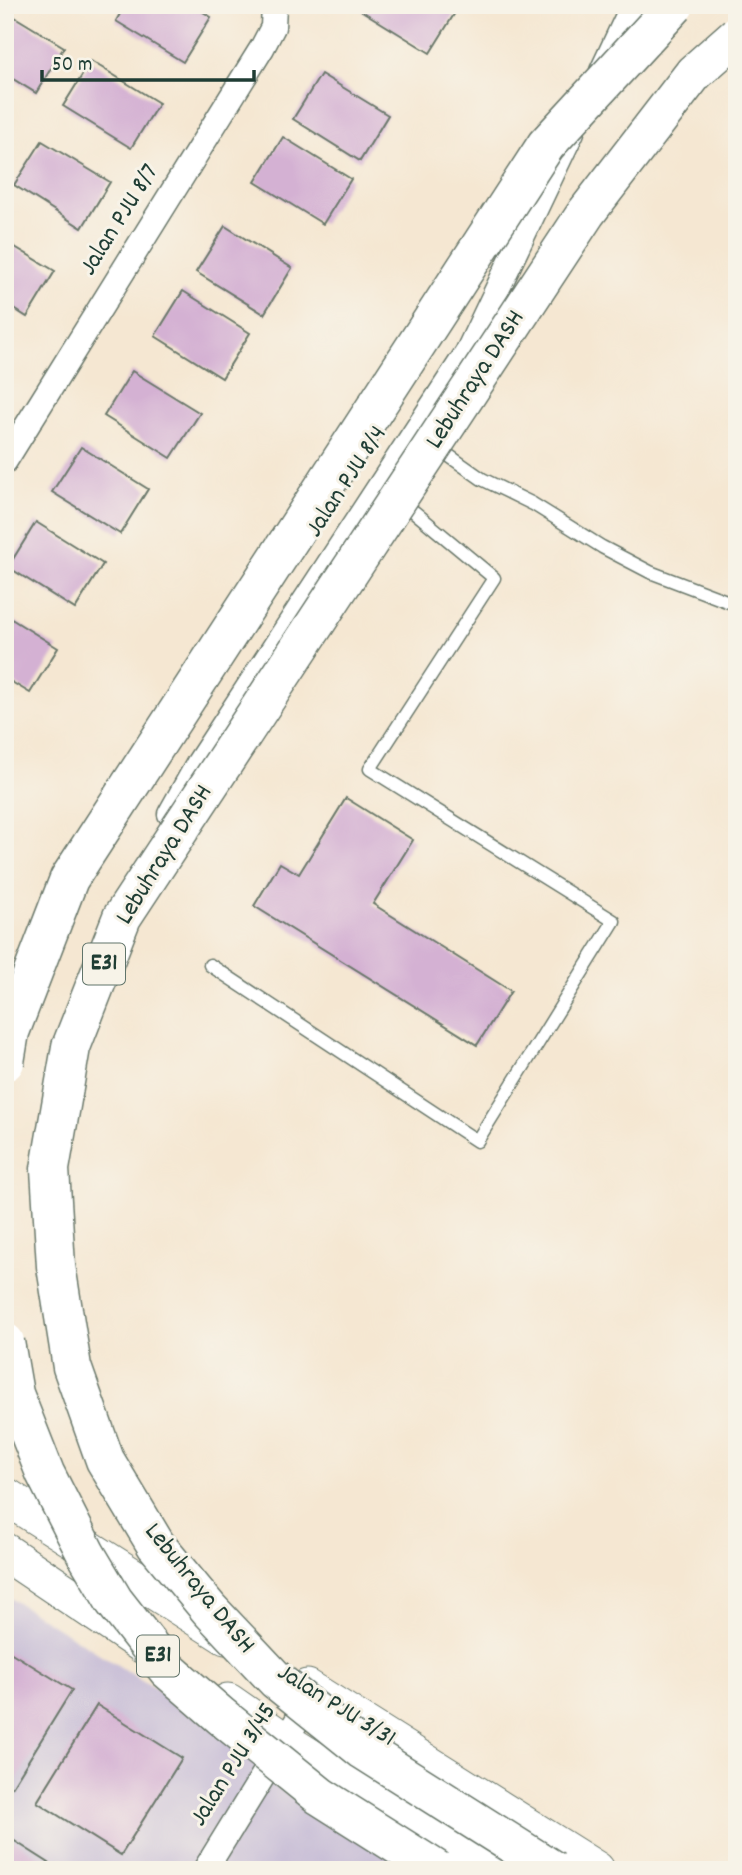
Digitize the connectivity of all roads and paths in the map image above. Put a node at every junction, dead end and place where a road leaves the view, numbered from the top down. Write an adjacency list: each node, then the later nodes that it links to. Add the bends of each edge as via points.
1 (274, 5): 6 (street, Jalan PJU 8/7, via 273,27 262,48)
2 (633, 5): 5 (street, Jalan PJU 8/4, via 467,353)
3 (675, 5): 11 (highway, E31, bridge, via 546,145 69,879 10,1032)
4 (737, 35): 20 (highway, Lebuhraya DASH / E31, bridge, via 694,73 586,213 122,917 71,1047 50,1168 56,1266 72,1367 105,1460 156,1545 276,1680 363,1750)
5 (415, 432): 7 (street, Jalan PJU 8/4); 8 (lane, via 482,479 533,504 602,548)
6 (5, 461)
7 (380, 484): 9 (lane, via 494,578 370,769 614,921 477,1142); 10 (street, Jalan PJU 8/4, via 198,764)
8 (737, 605)
9 (210, 965)
10 (81, 976)
11 (5, 1062)
12 (5, 1342): 18 (highway, E31, bridge, via 14,1394 44,1473 114,1601 169,1670 320,1796)
13 (5, 1496): 15 (street, Jalan PJU 3/31)
14 (5, 1552): 16 (street)
15 (314, 1692): 16 (street, Jalan PJU 3/45); 21 (street, Jalan PJU 3/31)
16 (285, 1741): 17 (street, Jalan PJU 3/45); 19 (street)
17 (205, 1870)
18 (437, 1870)
19 (489, 1870)
20 (553, 1870)
21 (596, 1870)

